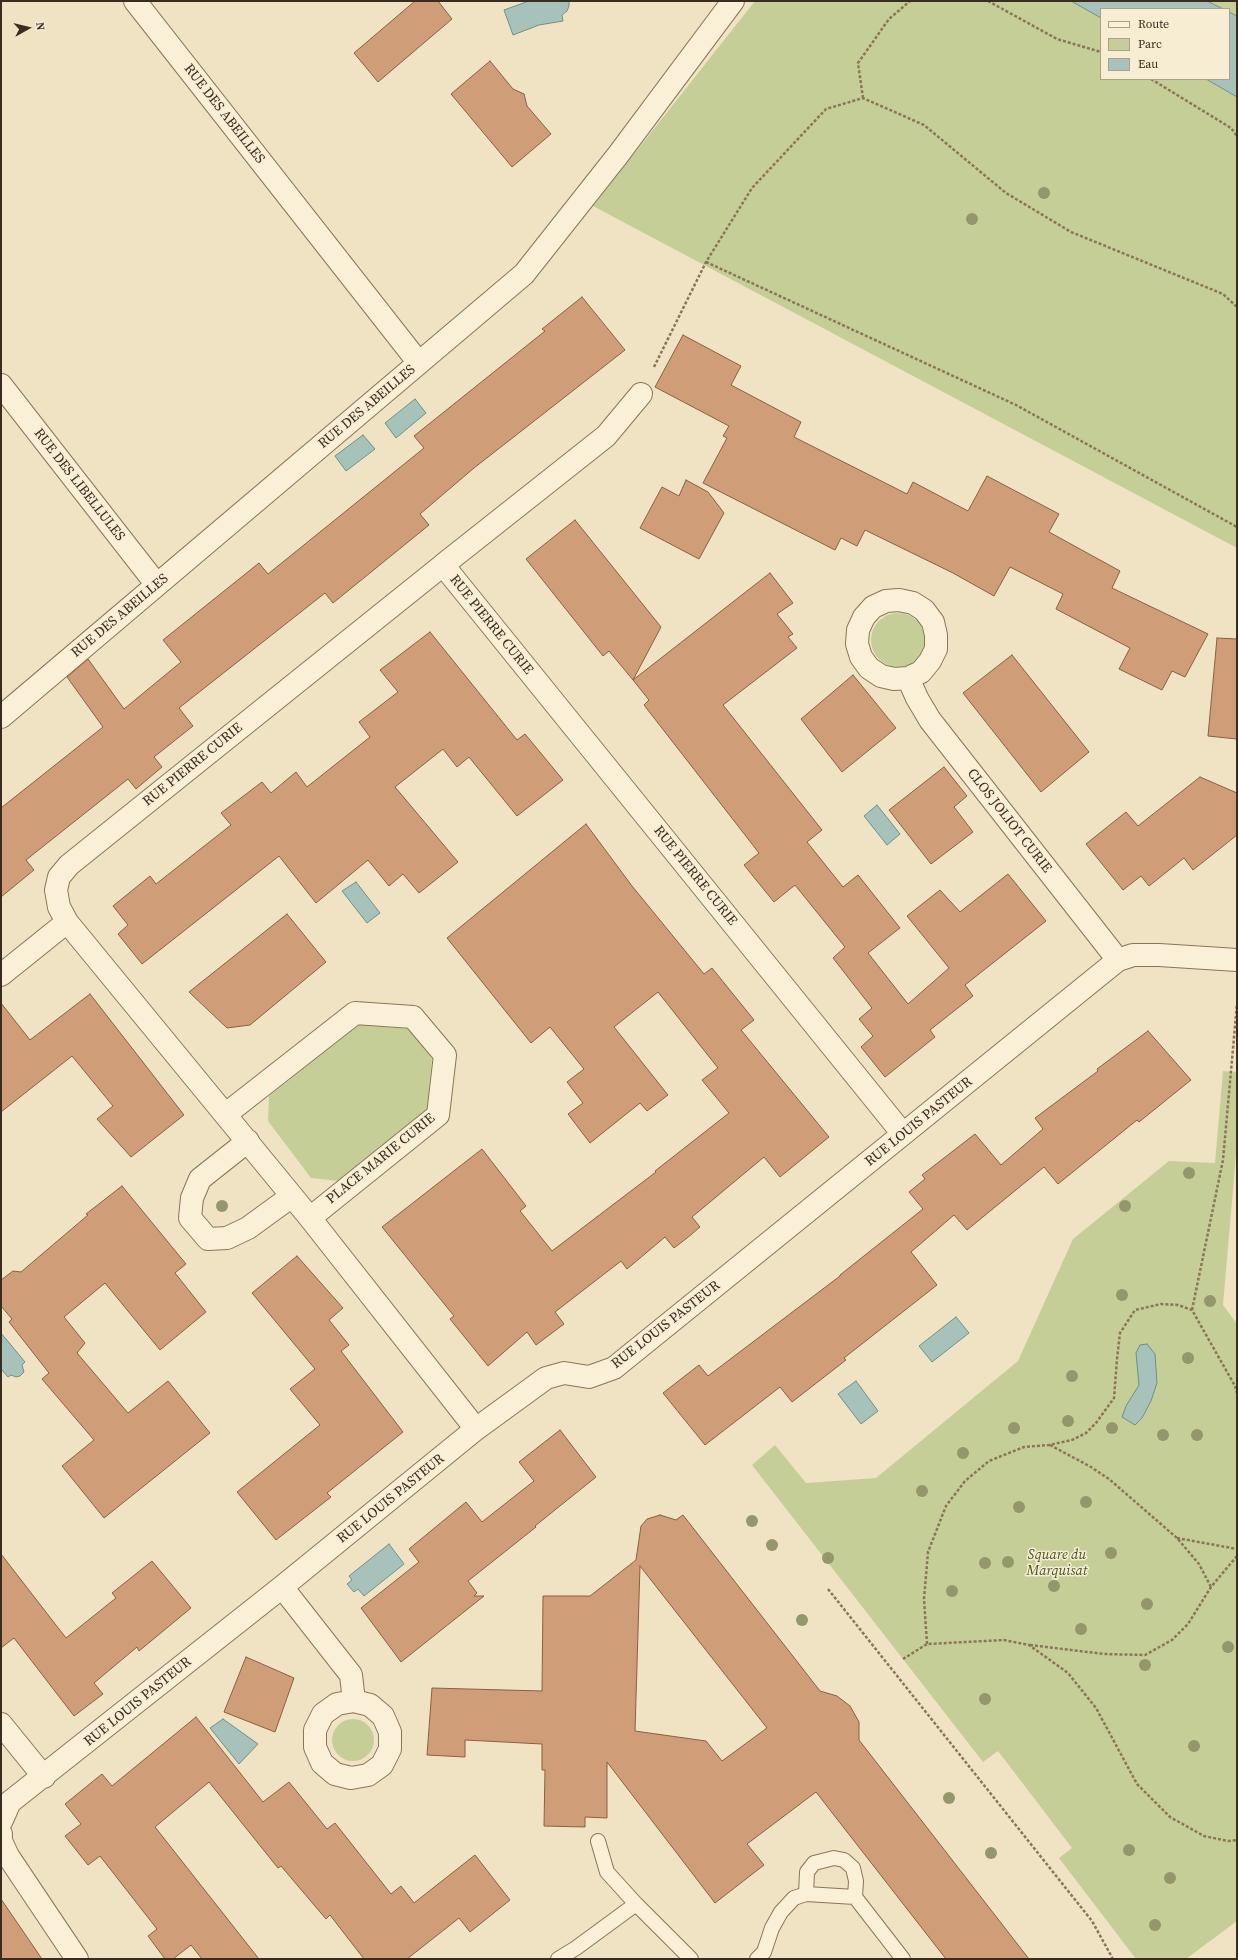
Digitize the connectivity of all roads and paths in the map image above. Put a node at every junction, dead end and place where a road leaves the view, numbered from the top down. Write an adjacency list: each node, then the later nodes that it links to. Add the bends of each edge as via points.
1 (135, 1): 11 (street, RUE DES ABEILLES)
2 (733, 1): 11 (street, via 524,274)
3 (910, 1): 7 (path, via 888,19 858,63)
4 (988, 1): 5 (path, via 1057,38)
5 (1100, 52)
6 (1153, 80): 8 (path, via 1231,128)
7 (863, 98): 9 (path, via 826,109 752,188); 10 (path, via 924,125 1006,193 1071,232 1223,294)
8 (1237, 136)
9 (706, 262): 13 (path); 14 (path, via 1016,405)
10 (1237, 307)
11 (419, 363): 16 (street, RUE DES ABEILLES)
12 (1, 385): 16 (street, RUE DES LIBELLULES)
13 (641, 394): 15 (street, via 606,436)
14 (1237, 527)
15 (443, 565): 19 (street, RUE PIERRE CURIE, via 69,864 59,877 56,890 59,907); 25 (street, RUE PIERRE CURIE)
16 (157, 585): 18 (street, RUE DES ABEILLES)
17 (908, 678): 20 (street, CLOS JOLIOT CURIE, via 930,720)
18 (1, 718)
19 (67, 922): 22 (street); 24 (street, RUE PIERRE CURIE)
20 (1118, 960): 21 (street, RUE LOUIS PASTEUR, via 1133,955 1159,955); 25 (street, RUE LOUIS PASTEUR)
21 (1237, 960)
22 (1, 975)
23 (1237, 1004): 29 (path, via 1224,1160)
24 (226, 1114): 26 (street, RUE PIERRE CURIE); 28 (street, PLACE MARIE CURIE, via 355,1013 413,1017 445,1055 438,1115)
25 (903, 1134): 31 (street, RUE LOUIS PASTEUR, via 614,1368 589,1378 564,1373 546,1378)
26 (248, 1141): 27 (street, RUE PIERRE CURIE); 27 (street, via 200,1179 192,1198 190,1218 208,1239 227,1238 248,1228)
27 (292, 1196): 28 (street, RUE PIERRE CURIE)
28 (310, 1218): 31 (street, RUE PIERRE CURIE)
29 (1192, 1310): 30 (path); 32 (path, via 1178,1304 1161,1304 1135,1310 1120,1332 1114,1398 1086,1433 1072,1440)
30 (1237, 1393)
31 (476, 1429): 37 (street, RUE LOUIS PASTEUR)
32 (1049, 1445): 33 (path, via 1109,1479); 39 (path, via 1024,1447 989,1461 966,1481 946,1506 928,1552 924,1599)
33 (1177, 1538): 34 (path); 36 (path, via 1198,1564)
34 (1237, 1550)
35 (1237, 1556): 36 (path)
36 (1211, 1586): 40 (path, via 1188,1624 1172,1640 1145,1655 1104,1654)
37 (282, 1588): 42 (street, via 351,1675); 44 (street, RUE LOUIS PASTEUR)
38 (828, 1589): 57 (path, via 1092,1921)
39 (926, 1644): 40 (path, via 1004,1640); 41 (path)
40 (1029, 1645): 47 (path, via 1068,1673 1096,1708 1136,1784 1170,1817 1204,1836 1228,1842)
41 (903, 1659)
42 (354, 1701)
43 (1, 1724): 44 (street)
44 (44, 1777): 45 (street, RUE LOUIS PASTEUR, via 10,1802)
45 (1, 1822)
46 (1, 1834): 52 (street, via 8,1856)
47 (1237, 1840)
48 (598, 1841): 51 (lane, via 607,1872)
49 (806, 1894): 50 (lane); 50 (lane, via 807,1872 814,1863 834,1858 844,1860 853,1868 856,1881); 55 (lane, via 794,1898 781,1912 772,1928 764,1952)
50 (855, 1897): 56 (lane)
51 (636, 1904): 53 (lane); 54 (lane)
52 (77, 1959)
53 (558, 1959)
54 (691, 1959)
55 (757, 1959)
56 (902, 1959)
57 (1113, 1959)

